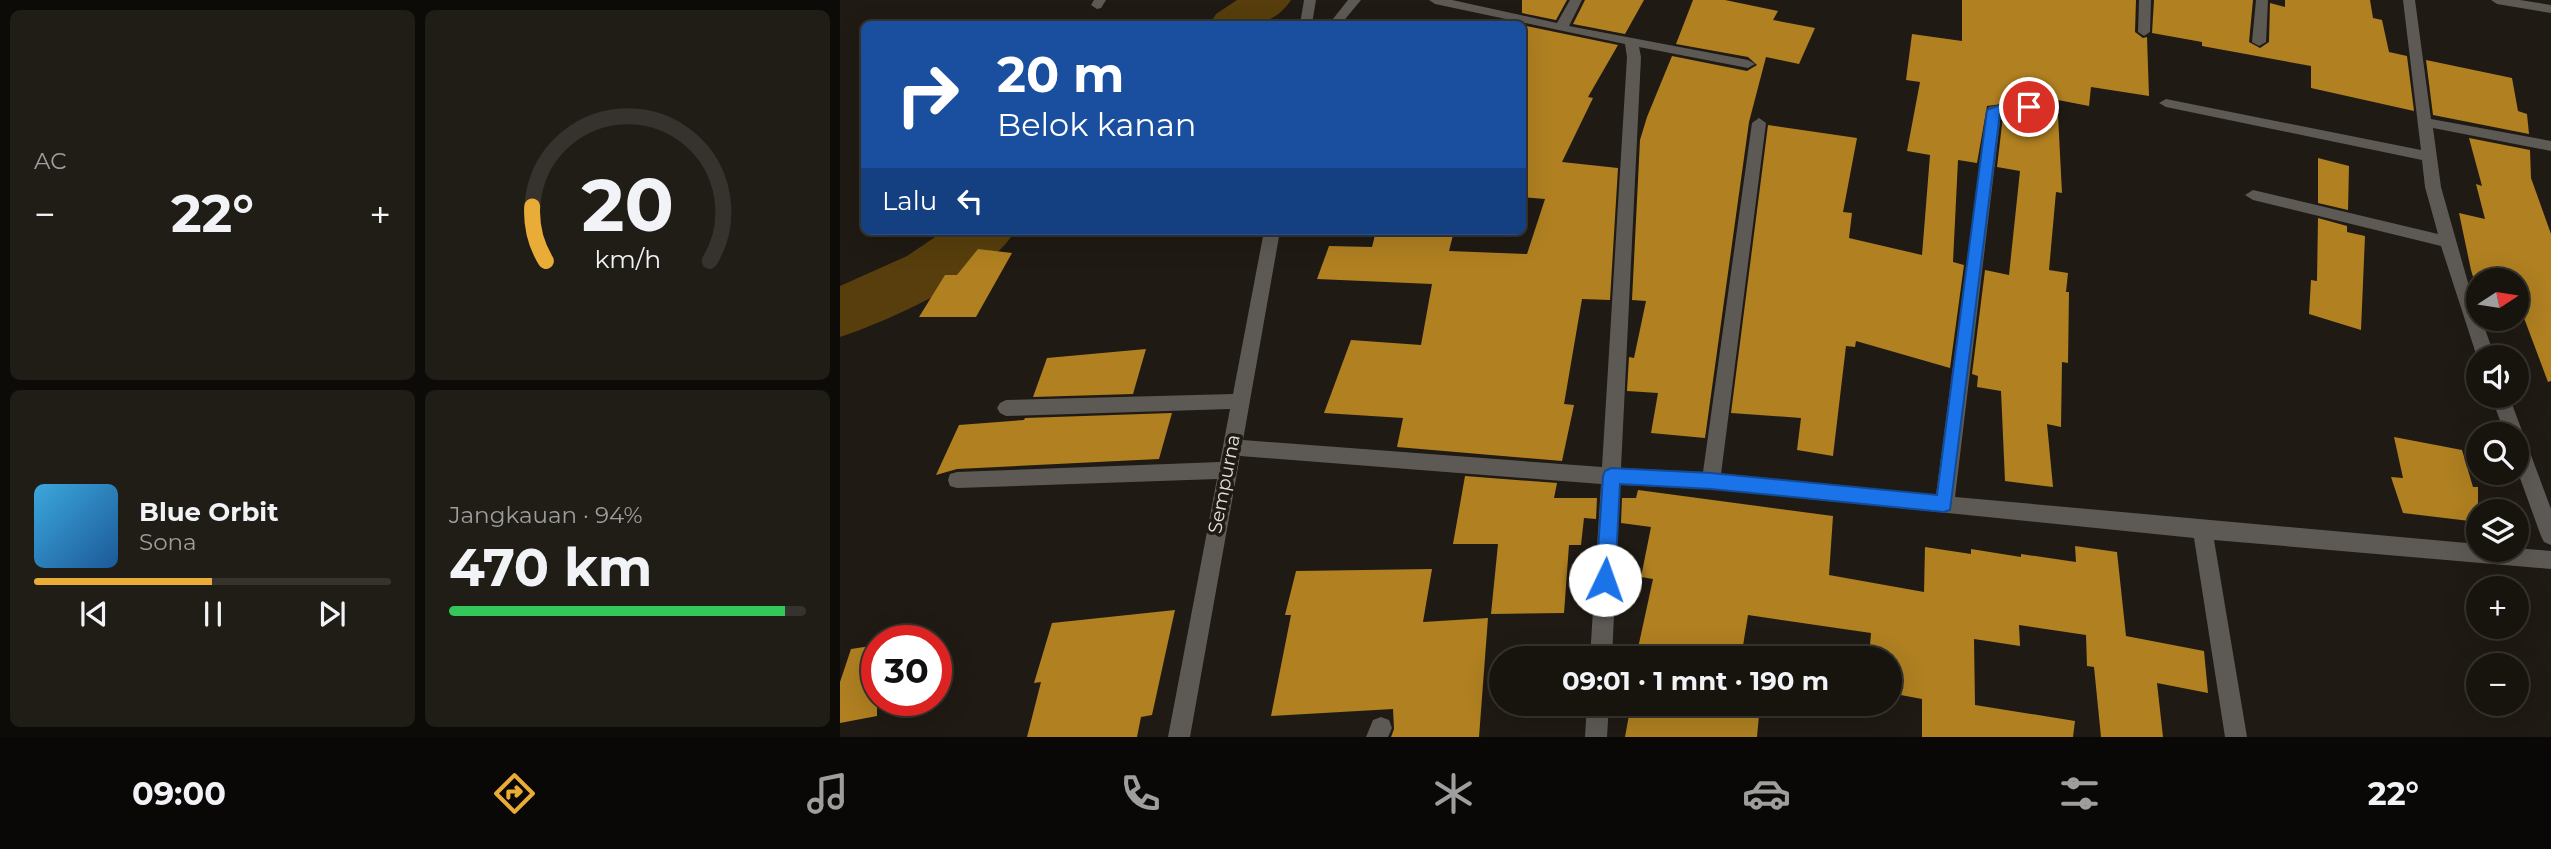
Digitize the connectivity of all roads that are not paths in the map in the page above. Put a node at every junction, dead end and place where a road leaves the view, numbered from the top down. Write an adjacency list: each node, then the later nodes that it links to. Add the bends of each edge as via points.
1 (1355, 0): 11 (street)
2 (1435, 0): 12 (street)
3 (1576, 0): 12 (street)
4 (2144, 0): 13 (street)
5 (2262, 0): 15 (street)
6 (2409, 0): 19 (street)
7 (2497, 0): 9 (street)
8 (1310, 2): 10 (street)
9 (2551, 9)
10 (1307, 21)
11 (1338, 21)
12 (1561, 28): 14 (street)
13 (2144, 33)
14 (1631, 42): 16 (street); 31 (street, via 1634,57)
15 (2259, 42)
16 (1748, 64)
17 (2166, 103): 22 (street)
18 (2051, 112): 35 (street, via 2029,107 1994,110)
19 (2423, 122): 21 (street); 22 (street)
20 (1759, 123): 34 (street)
21 (2551, 146)
22 (2428, 156): 25 (street)
23 (2253, 195): 25 (street)
24 (1271, 235): 27 (street, Sempurna)
25 (2447, 242): 26 (street)
26 (2482, 345)
27 (1240, 401): 28 (street); 29 (street, Sempurna)
28 (1006, 408)
29 (1231, 447): 30 (street, Sempurna); 31 (street)
30 (1227, 470): 33 (street); 41 (street, Sempurna)
31 (1611, 476): 34 (street); 39 (street)
32 (2529, 476): 37 (street)
33 (957, 480)
34 (1711, 481): 35 (street)
35 (1944, 504): 36 (street)
36 (2203, 530): 38 (street); 43 (street)
37 (2551, 536)
38 (2551, 560)
39 (1602, 646)
40 (1598, 716): 42 (street)
41 (1179, 737)
42 (1597, 737)
43 (2236, 737)

